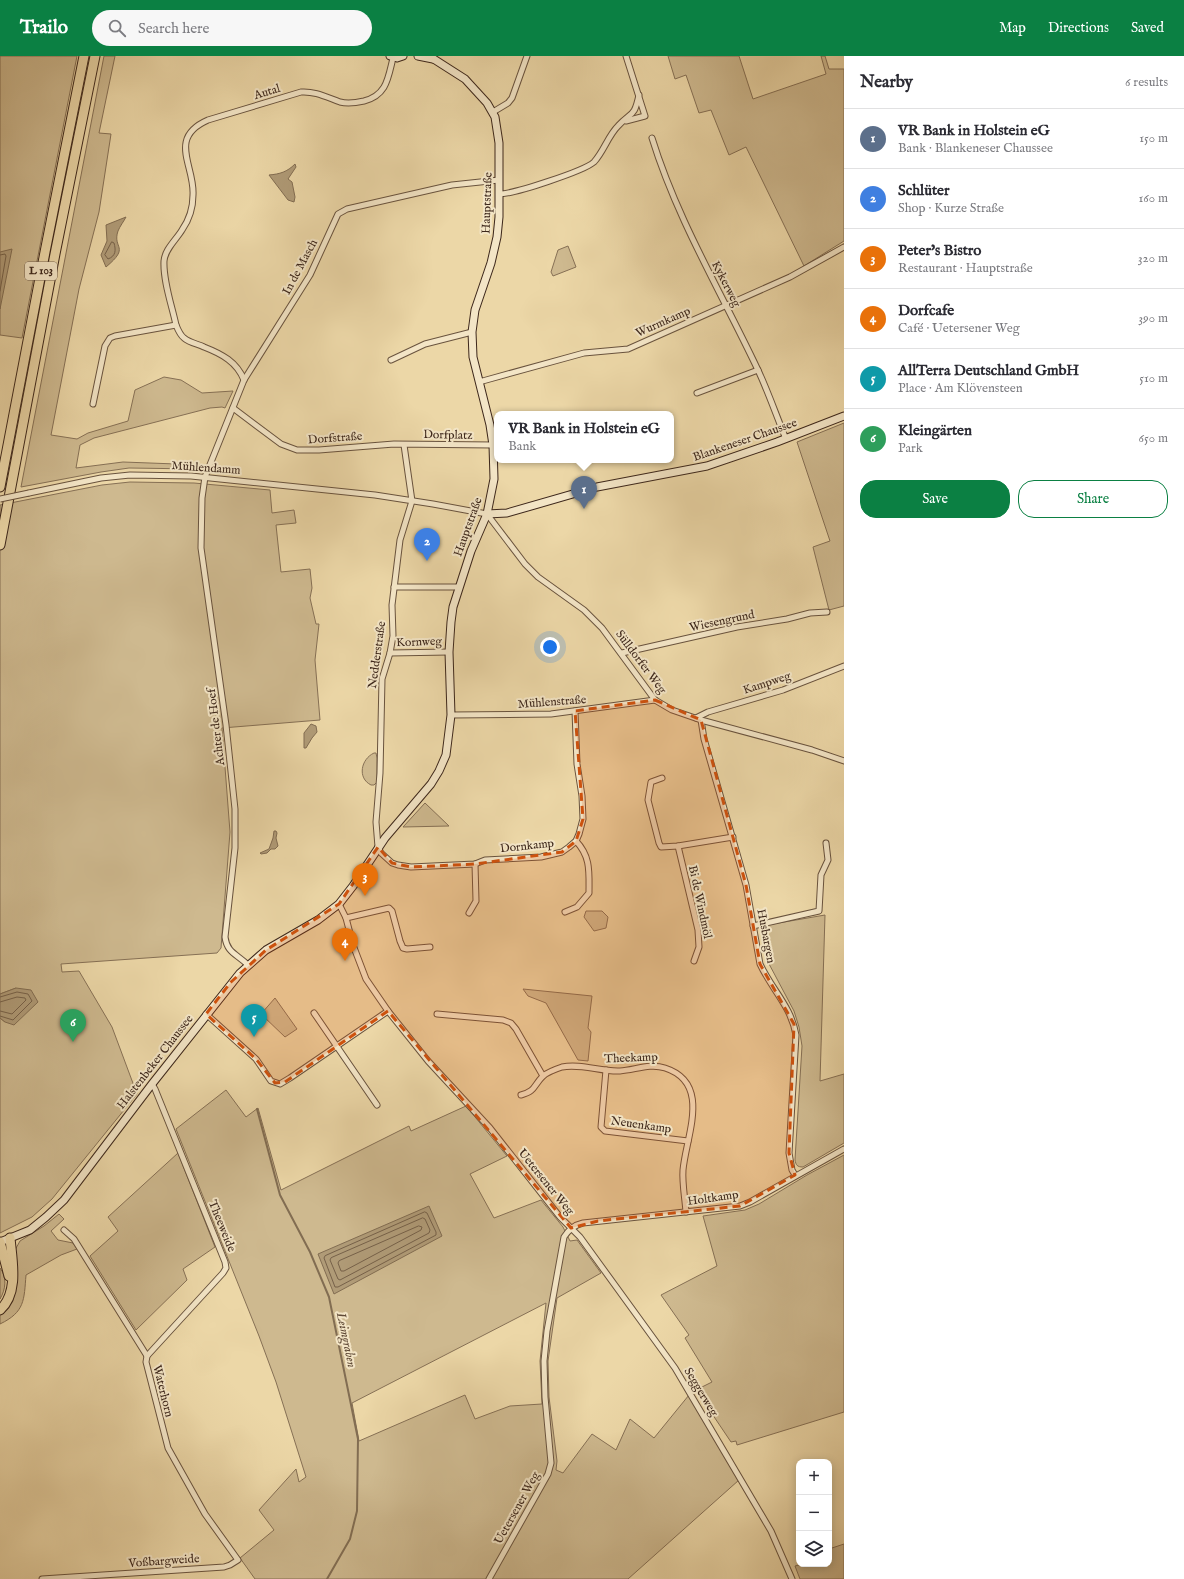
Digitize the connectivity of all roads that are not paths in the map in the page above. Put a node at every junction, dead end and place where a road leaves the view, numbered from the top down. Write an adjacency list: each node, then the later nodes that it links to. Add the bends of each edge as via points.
1 (84, 56): 31 (highway, L 103)
2 (95, 56): 35 (highway, L 103, via 54,254)
3 (403, 56): 7 (main road)
4 (418, 56): 8 (main road, Hauptstraße)
5 (527, 56): 10 (street, via 512,98)
6 (626, 56): 9 (street)
7 (392, 57): 17 (street, Autal, via 386,84 378,95 370,99 348,104 316,93 301,92 201,123 190,133 185,146 193,186 190,214 184,228 169,247 164,261)
8 (431, 58): 10 (main road, Hauptstraße, via 465,79 480,93)
9 (639, 95): 11 (street, via 635,110); 11 (street, via 645,116)
10 (493, 112): 13 (main road, Hauptstraße, via 499,142)
11 (624, 121): 14 (street, via 617,127 599,156 585,168 531,187)
12 (652, 138): 16 (street, Kykerweg, via 674,197)
13 (499, 180): 14 (main road, Hauptstraße); 21 (street, In de Masch, via 452,185 347,209 338,214 310,276)
14 (499, 194): 18 (main road, Hauptstraße, via 496,243 475,310)
15 (844, 247): 16 (street, Wurmkamp, via 790,277)
16 (725, 305): 20 (street, Kykerweg); 22 (street, Wurmkamp, via 628,349 584,353)
17 (176, 325): 21 (street, via 184,338 221,354 233,363); 24 (street, via 115,336 107,342)
18 (472, 332): 19 (street, via 424,344); 22 (main road, Hauptstraße, via 473,358)
19 (391, 360)
20 (758, 370): 23 (street); 27 (street, Kykerweg)
21 (244, 380): 25 (street, In de Masch)
22 (479, 382): 29 (main road, Hauptstraße)
23 (697, 393)
24 (93, 404)
25 (233, 408): 28 (street, Dorfstraße, via 281,444 292,448 313,451); 30 (street, In de Masch)
26 (844, 416): 27 (main road, Blankeneser Chaussee)
27 (786, 439): 34 (main road, Blankeneser Chaussee, via 707,466 597,487 507,513)
28 (404, 445): 29 (street, Dorfplatz); 33 (street, Nedderstraße)
29 (493, 445): 34 (main road, Hauptstraße, via 494,479)
30 (205, 477): 32 (street, Mühlendamm, bridge, via 130,475); 33 (street, Mühlendamm); 62 (street, Achter de Hoef, via 201,548 226,725 235,816 235,848 225,937 230,951)
31 (0, 487)
32 (0, 499)
33 (412, 501): 34 (street, Mühlendamm); 37 (street, Nedderstraße, via 400,540)
34 (487, 514): 36 (main road, Hauptstraße, via 479,528); 41 (street, Sülldorfer Weg, via 525,564 538,577 584,610)
35 (0, 545)
36 (459, 587): 37 (street); 39 (main road, Hauptstraße, via 451,622)
37 (394, 588): 40 (street, Nedderstraße)
38 (827, 612): 41 (street, Wiesengrund, via 737,627)
39 (449, 652): 40 (street, Kornweg); 45 (main road, Hauptstraße)
40 (390, 653): 53 (street, Nedderstraße, via 382,679 376,822)
41 (622, 653): 43 (street, Sülldorfer Weg)
42 (844, 666): 46 (street, Kampweg, via 783,690 708,712)
43 (655, 700): 44 (street, Mühlenstraße); 46 (street, Sülldorfer Weg, via 672,710)
44 (575, 712): 45 (street, Mühlenstraße); 50 (street, via 577,764 583,809 582,826)
45 (451, 715): 53 (main road, Hauptstraße, via 446,755 439,771)
46 (698, 719): 47 (street, Sülldorfer Weg); 49 (street, Husbargen)
47 (844, 761)
48 (662, 778): 52 (street, via 651,782 648,800 661,847)
49 (733, 837): 52 (street); 59 (street, Husbargen, via 746,885)
50 (576, 841): 54 (street, Dornkamp, via 562,852 553,855 485,860); 56 (street, via 588,861 589,893 577,907)
51 (826, 844): 59 (street, via 828,860 820,875 819,910)
52 (678, 846): 61 (street, Bi de Windmöl, via 698,930 699,947)
53 (378, 847): 54 (street, Dornkamp, via 386,859 398,865 411,867); 55 (main road, Hauptstraße)
54 (475, 864): 57 (street, via 476,901)
55 (339, 904): 58 (street, Uetersener Weg); 62 (main road, Halstenbeker Chaussee, via 318,920 274,945)
56 (565, 912)
57 (469, 914)
58 (346, 918): 60 (street, via 389,908 403,948); 63 (street, Uetersener Weg, via 361,968)
59 (753, 926): 75 (street, Husbargen, via 760,964 790,1012 796,1035 789,1153)
60 (430, 947)
61 (694, 961)
62 (248, 965): 64 (main road, Halstenbeker Chaussee)
63 (388, 1011): 67 (street); 77 (street, Uetersener Weg, via 428,1061 490,1128 560,1217)
64 (206, 1014): 67 (street, via 256,1059 275,1083 285,1082); 70 (main road, Halstenbeker Chaussee)
65 (314, 1014): 67 (street)
66 (437, 1014): 69 (street, via 503,1020 511,1023)
67 (337, 1046): 72 (street)
68 (606, 1070): 69 (street, Theekamp, via 564,1067); 73 (street, Theekamp, via 654,1066 669,1069 682,1078 688,1085 693,1101); 73 (street, Neuenkamp, via 601,1127 605,1132)
69 (543, 1076): 71 (street, Theekamp, via 534,1089)
70 (152, 1084): 79 (main road, Halstenbeker Chaussee, via 64,1200 30,1230); 85 (street, Theeweide, via 226,1268)
71 (521, 1096)
72 (377, 1105)
73 (688, 1141): 76 (street, Theekamp, via 683,1176)
74 (844, 1149): 75 (street, Holtkamp)
75 (795, 1175): 76 (street, Holtkamp, via 740,1206)
76 (686, 1212): 77 (street, Holtkamp, via 583,1223)
77 (572, 1228): 88 (street, Uetersener Weg, via 564,1238 544,1361 551,1463 545,1480); 89 (street, Seggerweg, via 676,1368 772,1531)
78 (64, 1230): 85 (street, Waterhorn, via 74,1239)
79 (10, 1238): 80 (main road, Halstenbeker Chaussee); 83 (highway)
80 (0, 1242): 82 (highway)
81 (0, 1261): 82 (highway)
82 (7, 1268): 83 (highway)
83 (12, 1285): 84 (highway, via 8,1300)
84 (0, 1310)
85 (147, 1356): 86 (street, Waterhorn, via 146,1362 168,1448 205,1514)
86 (238, 1560): 87 (street, Voßbargweide, via 224,1567)
87 (42, 1579)
88 (489, 1579)
89 (792, 1579)

